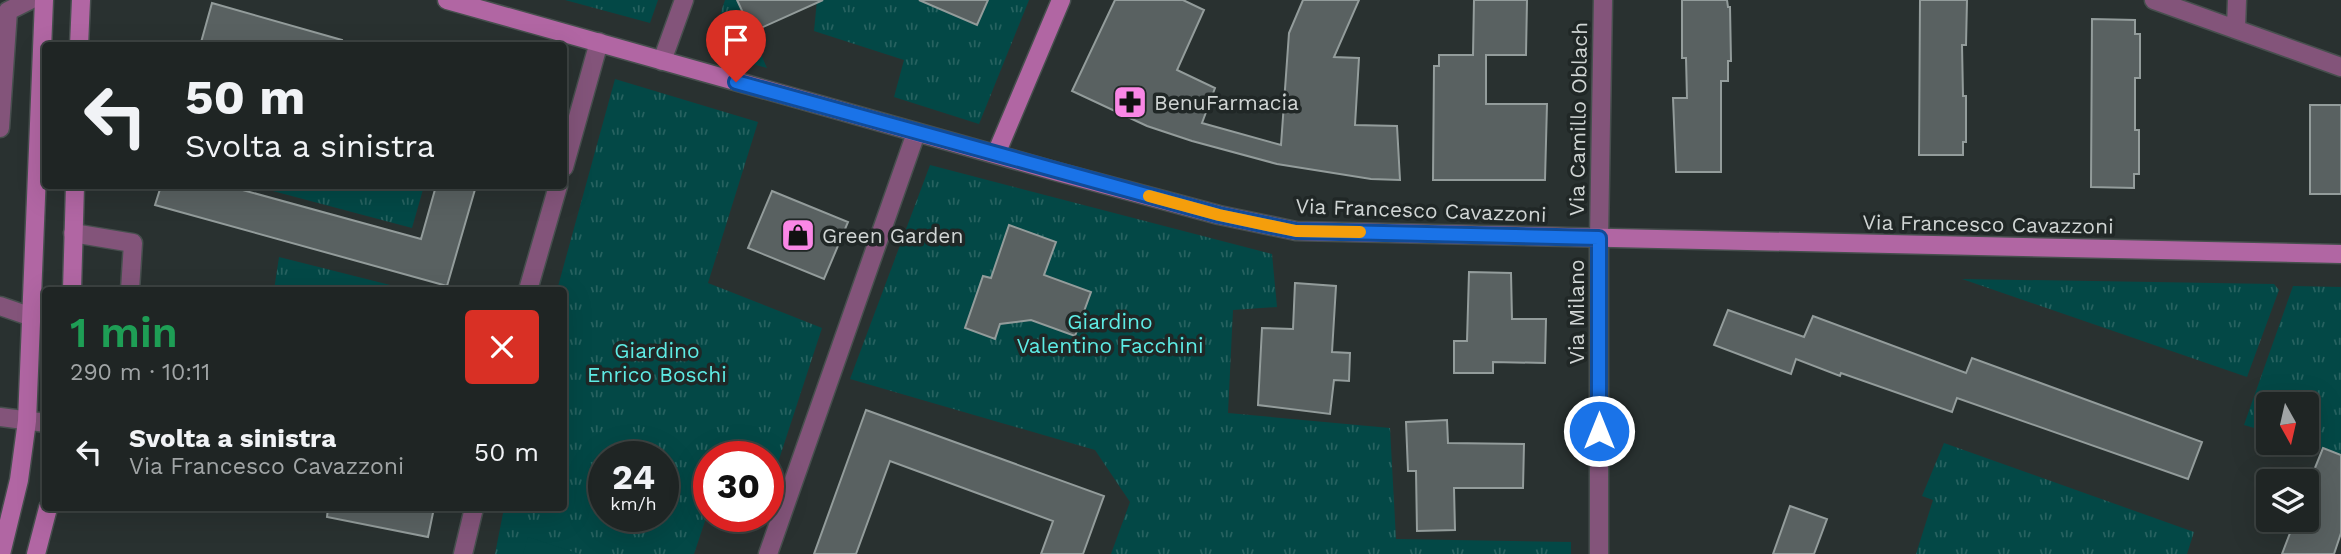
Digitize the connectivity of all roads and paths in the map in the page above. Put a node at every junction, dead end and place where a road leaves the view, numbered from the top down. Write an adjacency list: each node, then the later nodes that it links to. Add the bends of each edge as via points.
1 (30, 0): 17 (street, via 8,11)
2 (44, 0): 11 (street)
3 (81, 0): 12 (street)
4 (447, 0): 13 (street, Via Francesco Cavazzoni)
5 (684, 0): 15 (street)
6 (1061, 0): 19 (street)
7 (1603, 0): 24 (street, Via Camillo Oblach)
8 (2154, 0): 10 (street)
9 (2237, 0): 10 (street)
10 (2236, 28): 16 (street)
11 (42, 42)
12 (79, 42)
13 (600, 42): 15 (street, Via Francesco Cavazzoni); 20 (street)
14 (42, 53): 30 (street)
15 (662, 61): 18 (street, Via Francesco Cavazzoni)
16 (2341, 67)
17 (0, 128)
18 (916, 132): 19 (street, Via Francesco Cavazzoni); 39 (street)
19 (996, 154): 24 (street, Via Francesco Cavazzoni, via 1219,215 1296,231)
20 (567, 156)
21 (75, 189): 23 (street)
22 (557, 189): 28 (street)
23 (74, 233): 26 (street); 27 (street, via 133,243)
24 (1599, 238): 25 (street, Via Francesco Cavazzoni); 40 (street, Via Milano)
25 (2341, 254)
26 (72, 287)
27 (130, 287)
28 (529, 287)
29 (0, 306): 30 (street)
30 (32, 317): 32 (street)
31 (0, 417): 32 (street)
32 (27, 421): 33 (street); 36 (street)
33 (42, 423)
34 (47, 511): 37 (street)
35 (473, 511): 38 (street)
36 (1, 554)
37 (36, 554)
38 (463, 554)
39 (768, 554)
40 (1600, 554)

